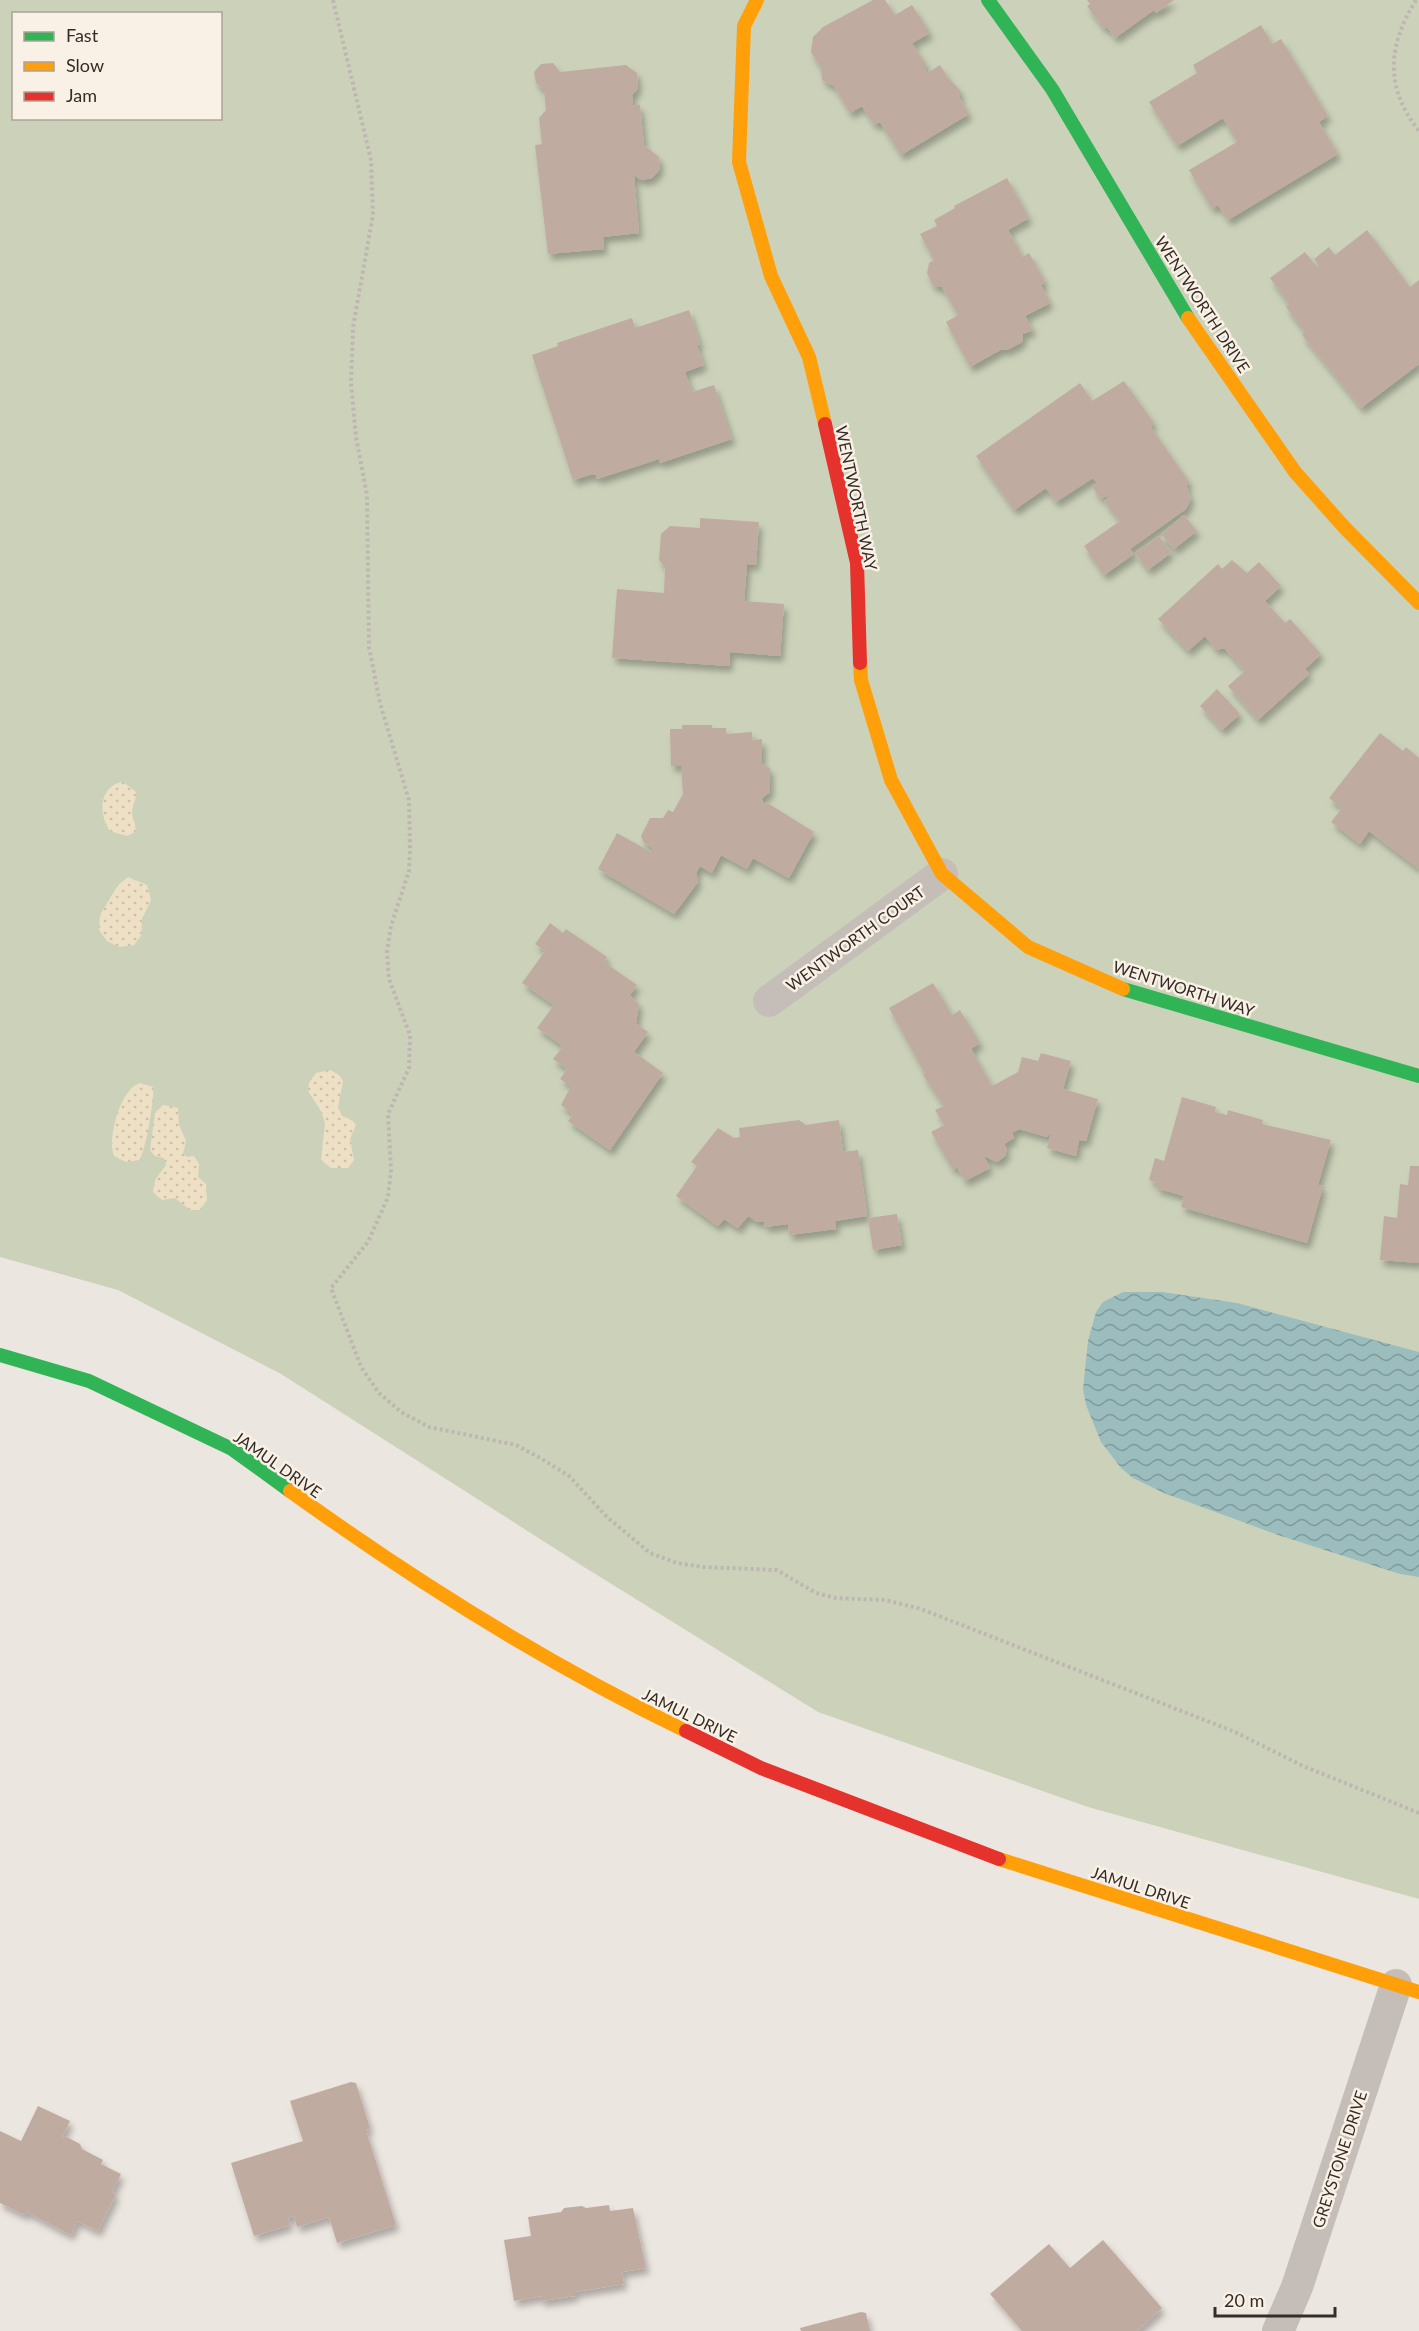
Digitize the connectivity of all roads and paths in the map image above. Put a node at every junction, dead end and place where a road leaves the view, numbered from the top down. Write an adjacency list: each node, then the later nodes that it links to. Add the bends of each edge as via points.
1 (333, 0): 11 (path, via 361,106 374,188 351,353 353,411 368,495 369,647 380,703 409,800 409,871 387,952 392,990 410,1035 409,1068 388,1113 388,1197 368,1242 331,1288 361,1366 379,1393 401,1412 429,1427 516,1445 569,1476 607,1517 650,1553 703,1568 777,1570 816,1593 885,1600 921,1609 1235,1732 1304,1766)
2 (757, 0): 7 (street, WENTWORTH WAY, via 744,26 739,162 771,276 812,368 857,563 861,680 891,780)
3 (988, 0): 6 (street, WENTWORTH DRIVE, via 1052,89 1191,322 1295,472)
4 (1416, 0): 5 (path, via 1396,41 1394,67 1396,89 1404,110)
5 (1419, 131)
6 (1419, 603)
7 (942, 874): 8 (street, WENTWORTH COURT); 9 (street, WENTWORTH WAY, via 1028,947 1127,991)
8 (769, 1001)
9 (1419, 1076)
10 (0, 1354): 12 (street, JAMUL DRIVE, via 89,1381 231,1449 402,1569 619,1699 761,1768 1006,1862)
11 (1419, 1813)
12 (1408, 1989): 13 (street, GREYSTONE DRIVE)
13 (1278, 2331)

